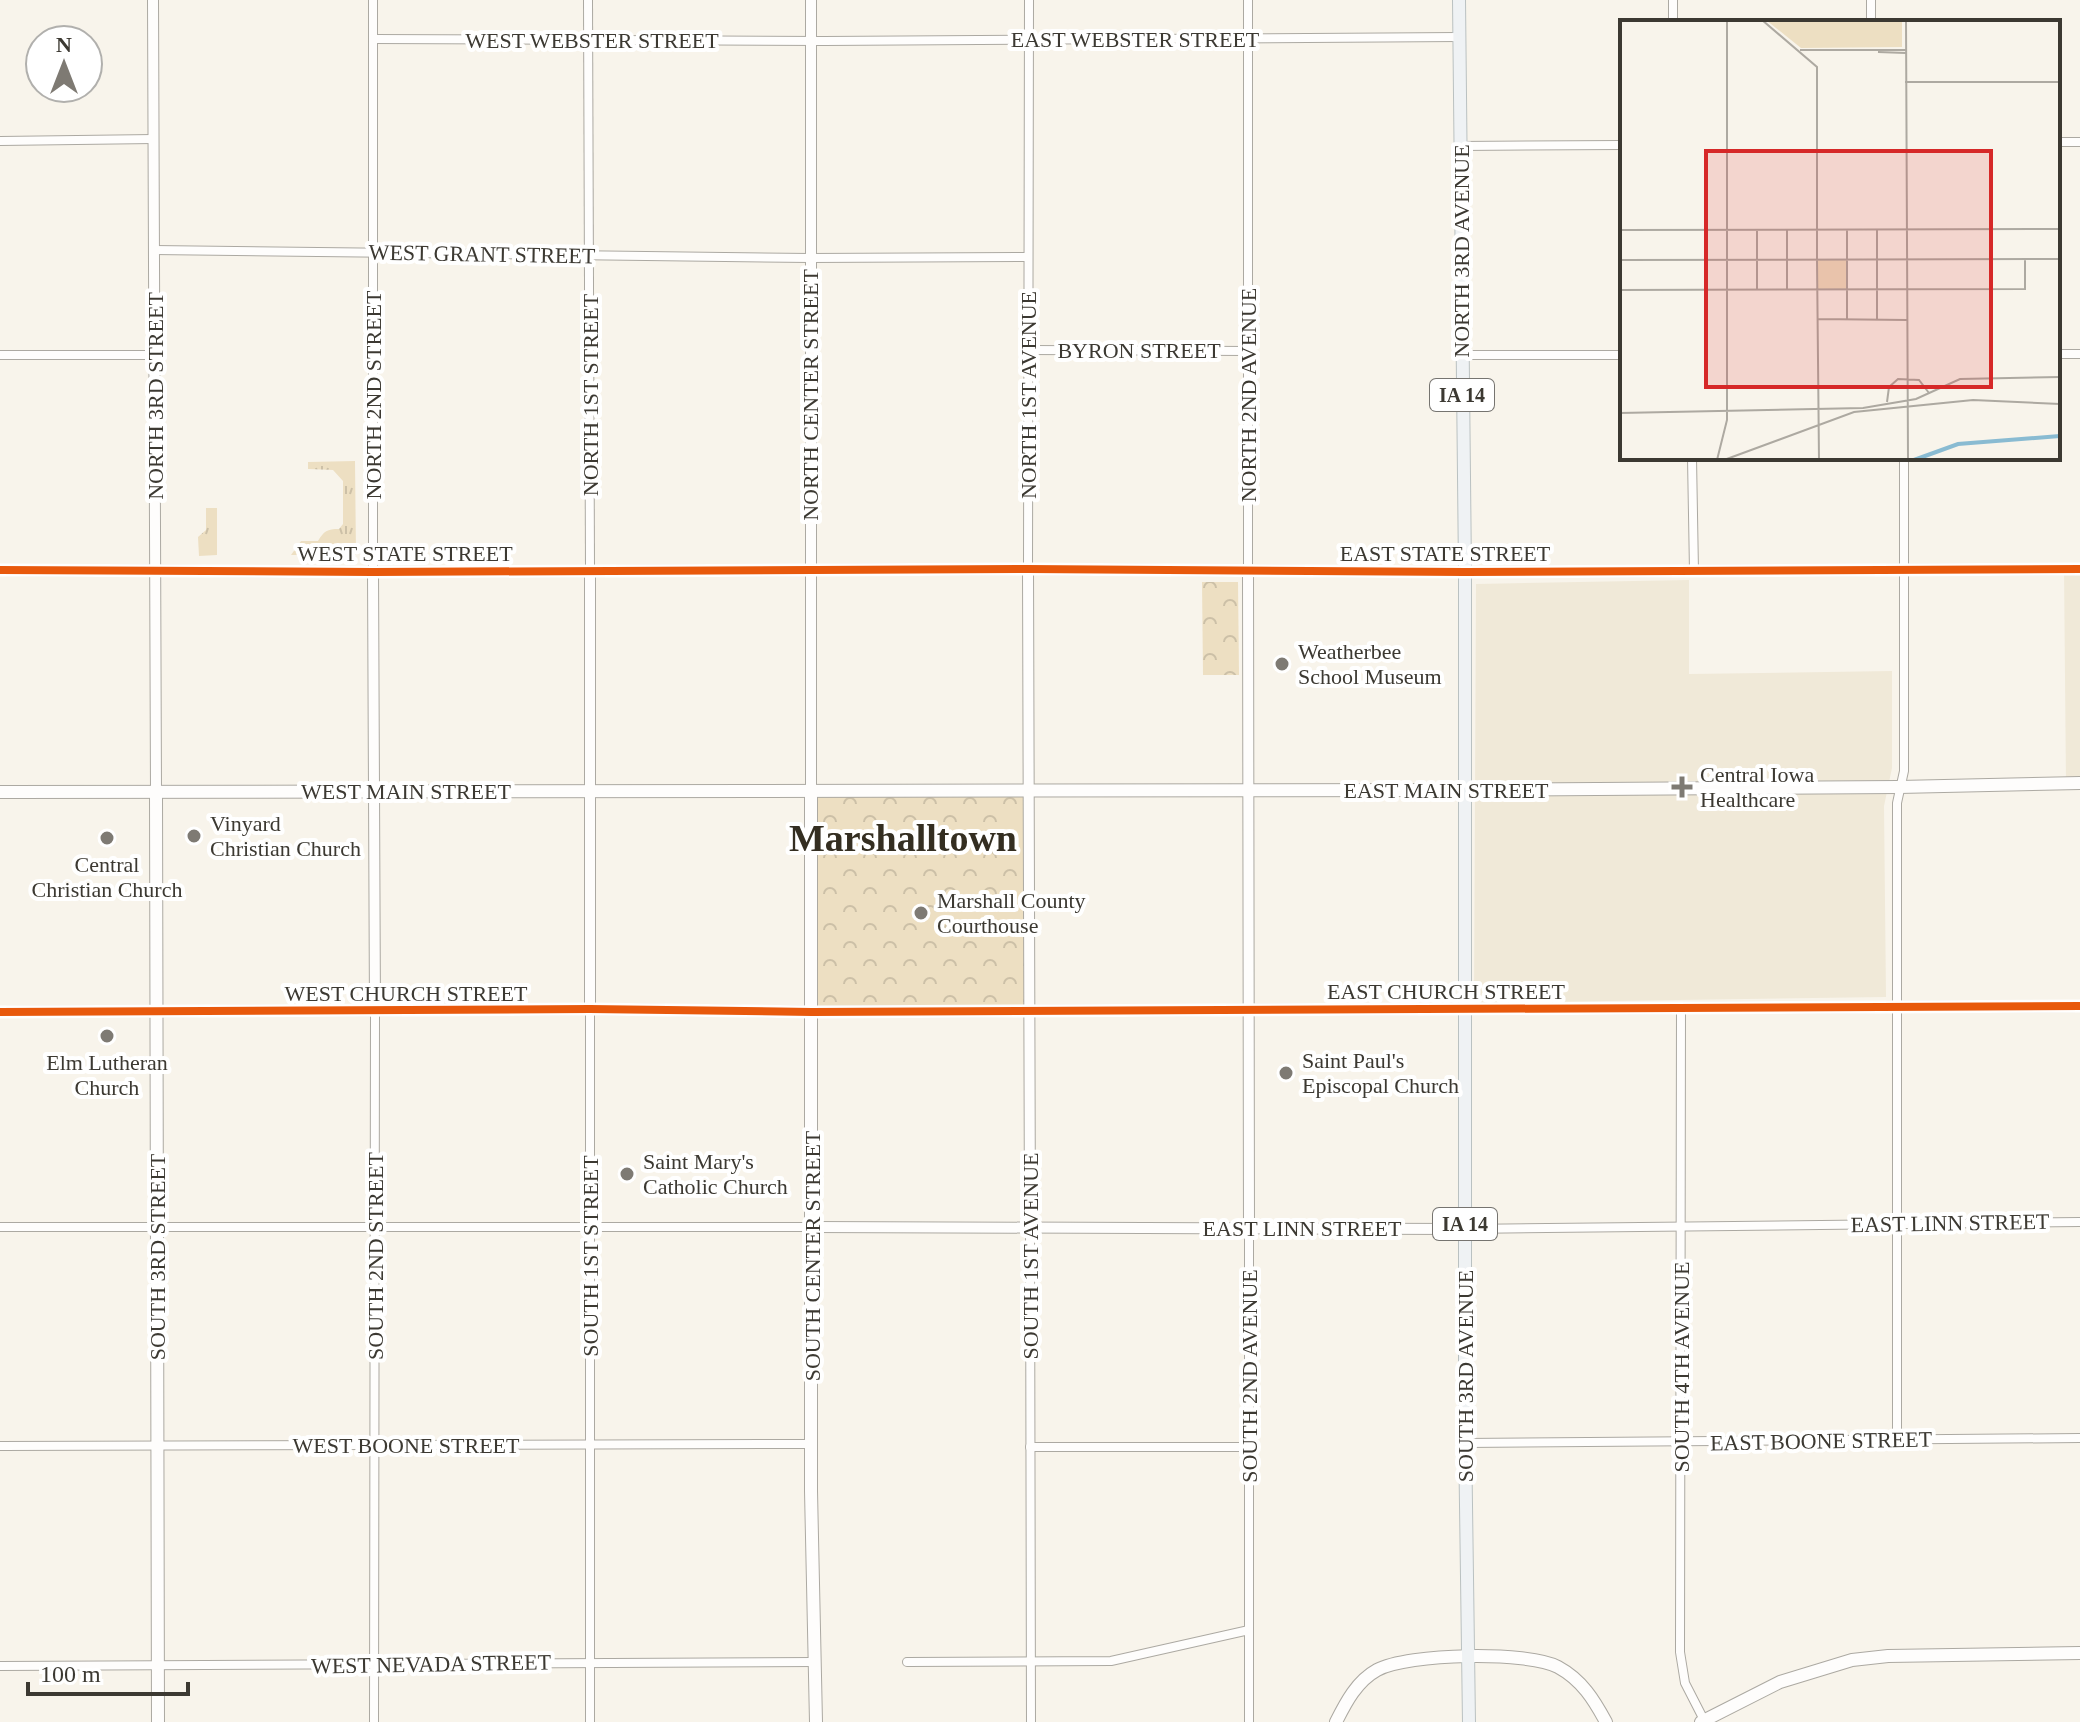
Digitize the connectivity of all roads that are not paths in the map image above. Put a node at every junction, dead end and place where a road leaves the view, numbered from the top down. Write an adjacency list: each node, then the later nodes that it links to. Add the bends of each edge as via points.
1 (153, 0): 14 (street, NORTH 3RD STREET)
2 (373, 0): 10 (street, NORTH 2ND STREET)
3 (588, 0): 11 (street, NORTH 1ST STREET)
4 (811, 0): 13 (street, NORTH CENTER STREET)
5 (1029, 0): 12 (street, NORTH 1ST AVENUE)
6 (1248, 0): 9 (street, NORTH 2ND AVENUE)
7 (1459, 0): 8 (main road, NORTH 3RD AVENUE / IA 14)
8 (1459, 37): 9 (street, EAST WEBSTER STREET); 17 (main road, NORTH 3RD AVENUE / IA 14)
9 (1248, 38): 12 (street, EAST WEBSTER STREET); 24 (street, NORTH 2ND AVENUE)
10 (373, 39): 11 (street, WEST WEBSTER STREET); 19 (street, NORTH 2ND STREET)
11 (588, 40): 13 (street, WEST WEBSTER STREET); 20 (street, NORTH 1ST STREET)
12 (1030, 40): 13 (street, EAST WEBSTER STREET); 21 (street, NORTH 1ST AVENUE)
13 (811, 41): 22 (street, NORTH CENTER STREET)
14 (154, 139): 15 (street); 18 (street, NORTH 3RD STREET)
15 (0, 141)
16 (1620, 145): 17 (street)
17 (1460, 146): 27 (main road, NORTH 3RD AVENUE / IA 14)
18 (154, 250): 19 (street, WEST GRANT STREET); 26 (street, NORTH 3RD STREET)
19 (373, 253): 20 (street, WEST GRANT STREET); 40 (street, NORTH 2ND STREET)
20 (590, 256): 22 (street, WEST GRANT STREET); 35 (street, NORTH 1ST STREET)
21 (1028, 257): 22 (street, WEST GRANT STREET); 23 (street, NORTH 1ST AVENUE)
22 (810, 258): 31 (street, NORTH CENTER STREET)
23 (1029, 350): 24 (street, BYRON STREET); 32 (street, NORTH 1ST AVENUE)
24 (1249, 351): 38 (street, NORTH 2ND AVENUE)
25 (0, 355): 26 (street)
26 (155, 355): 37 (street, NORTH 3RD STREET)
27 (1462, 355): 28 (street); 41 (main road, NORTH 3RD AVENUE / IA 14)
28 (1620, 355)
29 (1692, 460): 39 (street)
30 (1904, 460): 36 (street)
31 (811, 569): 32 (street, EAST STATE STREET); 35 (street, WEST STATE STREET); 49 (street, NORTH CENTER STREET)
32 (1028, 569): 38 (street, EAST STATE STREET); 45 (street, NORTH 1ST AVENUE)
33 (2080, 569): 36 (street, EAST STATE STREET)
34 (0, 570): 37 (street, WEST STATE STREET)
35 (590, 570): 40 (street, WEST STATE STREET); 48 (street, NORTH 1ST STREET)
36 (1904, 570): 39 (street, EAST STATE STREET); 43 (street, via 1904,771)
37 (155, 571): 40 (street, WEST STATE STREET); 51 (street, NORTH 3RD STREET)
38 (1248, 571): 41 (street, EAST STATE STREET); 46 (street, NORTH 2ND AVENUE)
39 (1694, 571): 41 (street, EAST STATE STREET)
40 (373, 572): 44 (street, NORTH 2ND STREET)
41 (1465, 572): 47 (main road, NORTH 3RD AVENUE / IA 14)
42 (2080, 783): 43 (main road, EAST MAIN STREET)
43 (1899, 787): 47 (main road, EAST MAIN STREET); 53 (street)
44 (375, 790): 48 (main road, WEST MAIN STREET); 51 (main road, WEST MAIN STREET); 58 (street, SOUTH 2ND STREET)
45 (1029, 790): 46 (main road, EAST MAIN STREET); 49 (main road, EAST MAIN STREET); 59 (street, SOUTH 1ST AVENUE)
46 (1248, 790): 47 (main road, EAST MAIN STREET); 56 (street, SOUTH 2ND AVENUE)
47 (1464, 790): 57 (main road, SOUTH 3RD AVENUE / IA 14)
48 (590, 791): 49 (main road, WEST MAIN STREET); 55 (street, SOUTH 1ST STREET)
49 (811, 791): 62 (main road, SOUTH CENTER STREET)
50 (0, 792): 51 (main road, WEST MAIN STREET)
51 (156, 792): 61 (main road, SOUTH 3RD STREET)
52 (2080, 1006): 53 (street, EAST CHURCH STREET)
53 (1897, 1007): 54 (street, EAST CHURCH STREET); 64 (street)
54 (1681, 1008): 57 (street, EAST CHURCH STREET); 66 (street, SOUTH 4TH AVENUE)
55 (590, 1009): 58 (street, WEST CHURCH STREET); 62 (street, WEST CHURCH STREET); 65 (street, SOUTH 1ST STREET)
56 (1248, 1010): 57 (street, EAST CHURCH STREET); 59 (street, EAST CHURCH STREET); 72 (street, SOUTH 2ND AVENUE)
57 (1464, 1010): 73 (main road, SOUTH 3RD AVENUE / IA 14)
58 (375, 1011): 61 (street, WEST CHURCH STREET); 69 (street, SOUTH 2ND STREET)
59 (1030, 1011): 62 (street, EAST CHURCH STREET); 71 (street, SOUTH 1ST AVENUE)
60 (0, 1012): 61 (street, WEST CHURCH STREET)
61 (156, 1012): 68 (main road, SOUTH 3RD STREET)
62 (812, 1012): 70 (main road, SOUTH CENTER STREET)
63 (2080, 1222): 64 (street, EAST LINN STREET)
64 (1897, 1224): 66 (street, EAST LINN STREET); 75 (street)
65 (590, 1226): 69 (street); 70 (street); 80 (street, SOUTH 1ST STREET)
66 (1681, 1226): 73 (street, EAST LINN STREET); 76 (street, SOUTH 4TH AVENUE)
67 (0, 1227): 68 (street)
68 (157, 1227): 69 (street); 82 (main road, SOUTH 3RD STREET)
69 (375, 1227): 79 (street, SOUTH 2ND STREET)
70 (812, 1227): 71 (street, EAST LINN STREET); 78 (main road, SOUTH CENTER STREET)
71 (1030, 1227): 72 (street, EAST LINN STREET); 83 (street, SOUTH 1ST AVENUE)
72 (1249, 1228): 73 (street, EAST LINN STREET); 84 (street, SOUTH 2ND AVENUE)
73 (1465, 1229): 77 (main road, SOUTH 3RD AVENUE / IA 14)
74 (2080, 1438): 75 (street, EAST BOONE STREET)
75 (1897, 1440): 76 (street, EAST BOONE STREET)
76 (1681, 1442): 77 (street, EAST BOONE STREET); 95 (street, SOUTH 4TH AVENUE, via 1680,1652 1685,1683)
77 (1465, 1443): 87 (main road, SOUTH 3RD AVENUE / IA 14)
78 (811, 1444): 80 (street, WEST BOONE STREET); 99 (main road, SOUTH CENTER STREET)
79 (374, 1445): 80 (street, WEST BOONE STREET); 82 (street, WEST BOONE STREET); 92 (street, SOUTH 2ND STREET)
80 (590, 1445): 91 (street, SOUTH 1ST STREET)
81 (0, 1446): 82 (street, WEST BOONE STREET)
82 (157, 1446): 94 (main road, SOUTH 3RD STREET)
83 (1030, 1447): 84 (street); 90 (street, SOUTH 1ST AVENUE)
84 (1249, 1447): 85 (street, SOUTH 2ND AVENUE)
85 (1249, 1630): 90 (street, via 1111,1661); 101 (street, SOUTH 2ND AVENUE)
86 (2080, 1653): 95 (main road, via 1852,1660 1792,1677)
87 (1468, 1658): 102 (main road, via 1410,1659 1376,1671 1358,1686); 103 (main road, SOUTH 3RD AVENUE / IA 14); 104 (main road, via 1517,1658 1556,1666 1585,1688)
88 (814, 1662): 91 (street, WEST NEVADA STREET)
89 (907, 1662): 90 (street)
90 (1031, 1662): 100 (street, SOUTH 1ST AVENUE)
91 (590, 1663): 92 (street, WEST NEVADA STREET); 98 (street, SOUTH 1ST STREET)
92 (374, 1665): 94 (street, WEST NEVADA STREET); 97 (street, SOUTH 2ND STREET)
93 (0, 1666): 94 (street, WEST NEVADA STREET)
94 (158, 1666): 96 (main road, SOUTH 3RD STREET)
95 (1702, 1721)
96 (158, 1722)
97 (374, 1722)
98 (590, 1722)
99 (816, 1722)
100 (1031, 1722)
101 (1249, 1722)
102 (1336, 1722)
103 (1469, 1722)
104 (1606, 1722)

